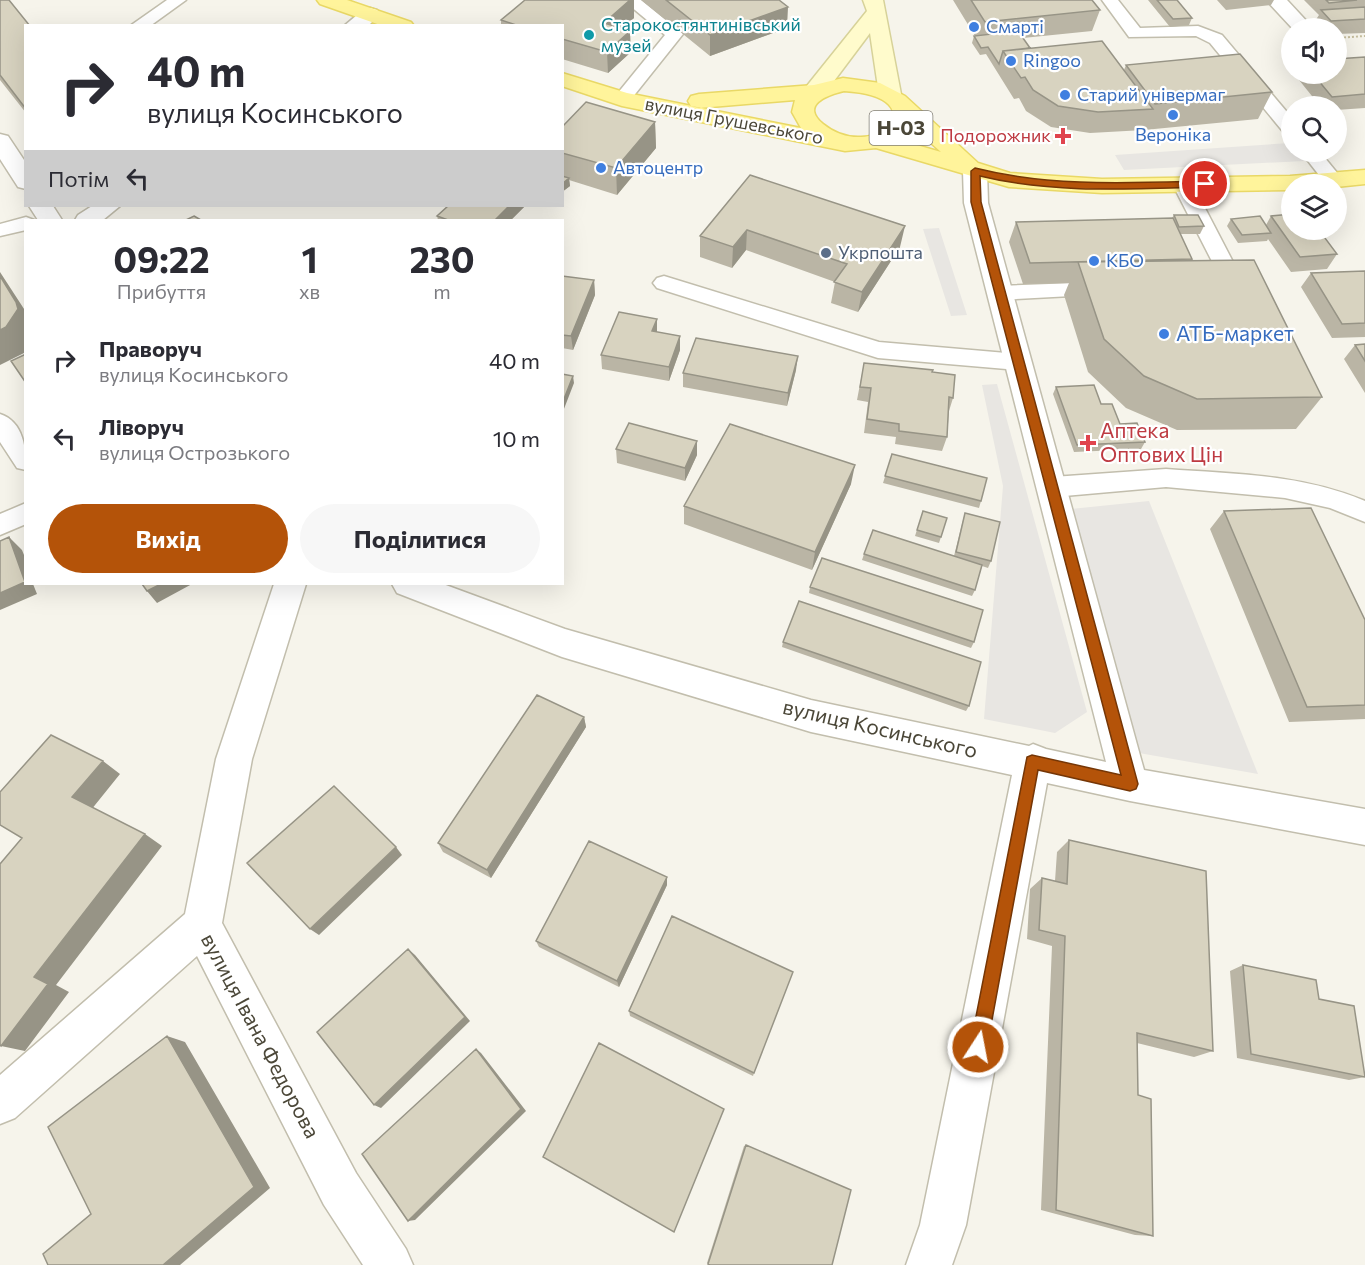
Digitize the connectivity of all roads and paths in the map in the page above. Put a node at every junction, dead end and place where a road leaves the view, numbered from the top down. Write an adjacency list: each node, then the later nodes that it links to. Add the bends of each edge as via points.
1 (178, 0): 9 (lane)
2 (327, 0): 8 (main road)
3 (631, 0): 15 (lane, via 675,34)
4 (1110, 0): 17 (lane, via 1135,33 1198,31 1216,39)
5 (1276, 0): 7 (street)
6 (875, 6): 14 (main road); 16 (main road)
7 (1293, 18)
8 (362, 20): 10 (main road)
9 (141, 24)
10 (390, 24)
11 (1365, 36): 12 (path)
12 (1347, 37)
13 (564, 80): 15 (main road, вулиця Грушевського / Н-03)
14 (814, 93): 15 (main road, вулиця Грушевського / Н-03, via 716,101); 16 (main road, Н-03, via 843,84 876,88); 20 (main road, Н-03, via 806,99 803,117 817,133)
15 (622, 99): 20 (main road, вулиця Грушевського / Н-03)
16 (895, 99): 19 (main road, Н-03, via 905,112 905,121 891,137); 22 (main road, Н-03)
17 (1281, 117)
18 (0, 141): 25 (street)
19 (877, 141): 20 (main road, Н-03); 22 (main road, Н-03)
20 (845, 144)
21 (1318, 162): 23 (lane)
22 (975, 171): 28 (main road, Н-03, via 1010,180 1102,186); 36 (street, via 976,202)
23 (1328, 174)
24 (1365, 177): 26 (main road, Н-03)
25 (24, 179)
26 (1347, 179)
27 (1281, 182): 28 (main road, Н-03)
28 (1184, 185): 34 (lane, via 1234,285)
29 (106, 207): 30 (street)
30 (88, 219)
31 (24, 222): 32 (lane)
32 (0, 230)
33 (664, 283): 37 (lane, via 878,350)
34 (1200, 286)
35 (1119, 289): 36 (lane)
36 (1000, 293): 37 (street)
37 (1019, 362): 40 (street)
38 (0, 423): 39 (lane)
39 (24, 458)
40 (1053, 487): 41 (lane, via 1166,478 1285,488 1335,499); 47 (street)
41 (1365, 512)
42 (24, 514): 43 (lane)
43 (0, 525)
44 (290, 585): 49 (street, вулиця Івана Федорова, via 234,759)
45 (411, 585): 46 (street, вулиця Косинського, via 562,643 811,716)
46 (1032, 761): 47 (street, вулиця Косинського); 52 (street, via 945,1214)
47 (1130, 784): 48 (street, вулиця Косинського)
48 (1365, 827)
49 (202, 925): 50 (street); 51 (street, вулиця Івана Федорова, via 340,1189)
50 (0, 1103)
51 (390, 1265)
52 (929, 1265)

